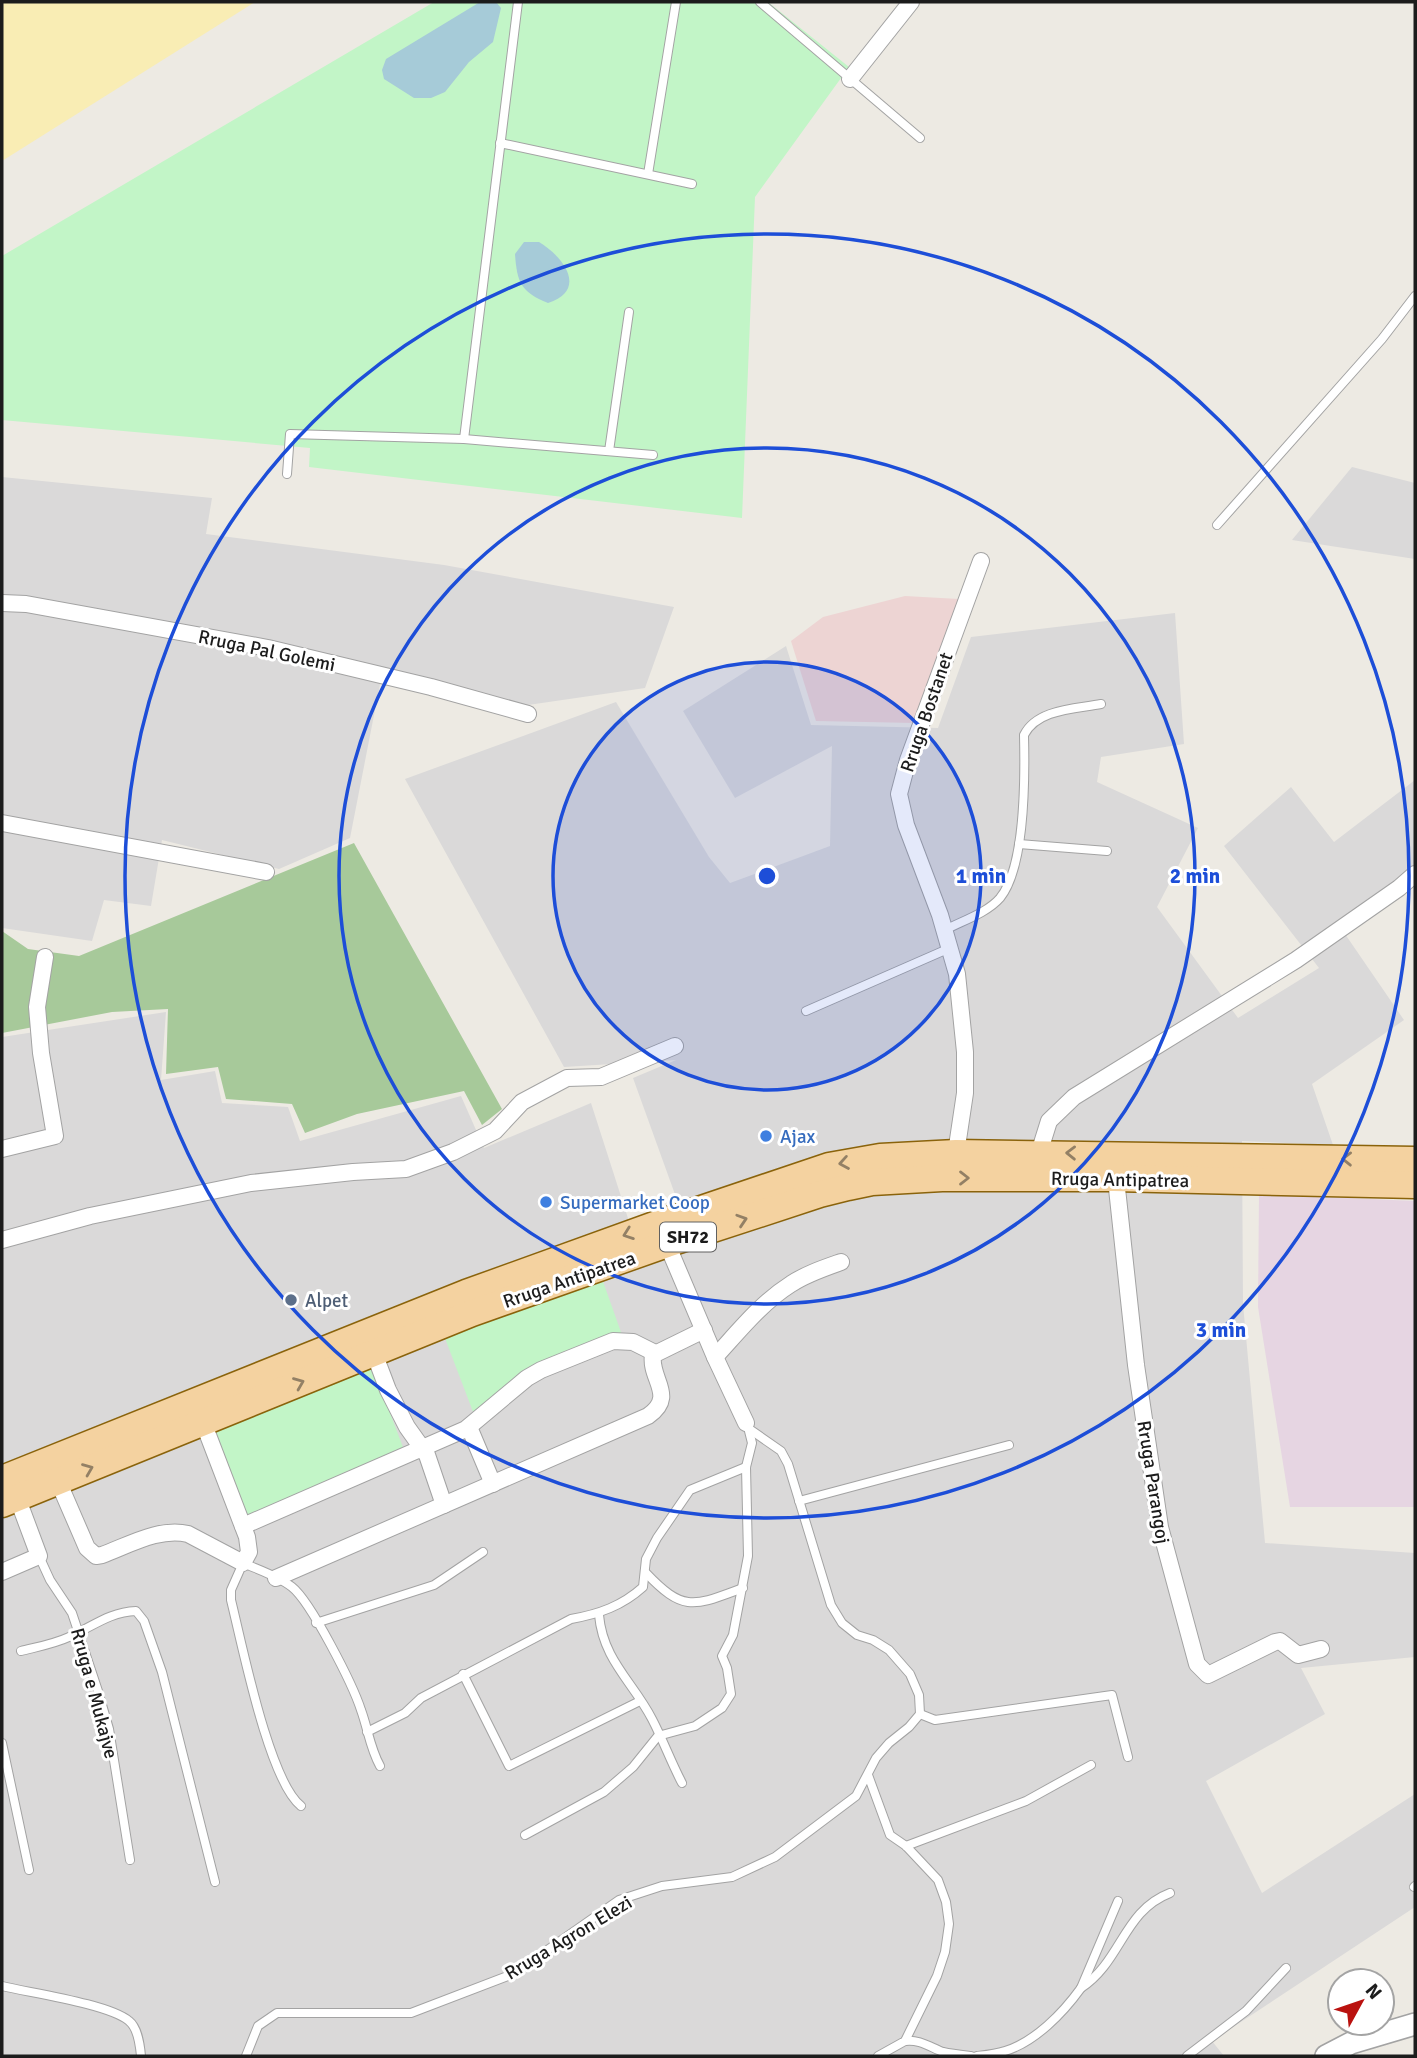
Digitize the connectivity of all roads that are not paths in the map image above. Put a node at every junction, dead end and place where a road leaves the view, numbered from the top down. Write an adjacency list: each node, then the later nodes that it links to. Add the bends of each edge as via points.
1 (518, 2): 7 (lane)
2 (676, 2): 8 (lane)
3 (760, 2): 5 (lane)
4 (911, 2): 5 (street)
5 (850, 79): 6 (lane)
6 (920, 138)
7 (500, 143): 8 (lane); 12 (lane)
8 (648, 174): 9 (lane)
9 (692, 184)
10 (1415, 296): 16 (lane)
11 (629, 312): 13 (lane)
12 (464, 439): 13 (lane); 15 (lane, via 290,434)
13 (609, 452): 14 (lane)
14 (653, 455)
15 (287, 474)
16 (1217, 525)
17 (981, 561): 26 (street, Rruga Bostanet, via 899,794)
18 (2, 603): 20 (street, Rruga Pal Golemi, via 268,648)
19 (1101, 704): 22 (lane, via 1048,714 1027,727)
20 (528, 714)
21 (2, 824): 24 (street)
22 (1019, 844): 23 (lane); 26 (lane, via 1001,897)
23 (1107, 851)
24 (266, 872)
25 (1415, 874): 33 (street, via 1296,960 1074,1097 1049,1121)
26 (945, 930): 27 (street, Rruga Bostanet)
27 (950, 948): 29 (lane); 32 (street, Rruga Bostanet, via 965,1052 965,1093)
28 (45, 957): 31 (street, via 37,1007 55,1136)
29 (806, 1011)
30 (675, 1046): 37 (street, via 601,1077 567,1078 522,1102 495,1131 406,1169 251,1183 90,1216)
31 (2, 1149)
32 (956, 1153): 33 (main road, Rruga Antipatrea / SH72); 52 (main road, Rruga Antipatrea / SH72, one-way to 52, via 880,1157 829,1166 660,1223 466,1293)
33 (1039, 1153): 35 (main road, Rruga Antipatrea / SH72, one-way to 33)
34 (1415, 1160): 35 (main road, Rruga Antipatrea / SH72, one-way to 35)
35 (1115, 1166): 36 (main road, Rruga Antipatrea / SH72); 38 (main road, Rruga Antipatrea / SH72, one-way to 35, via 820,1194 872,1182); 66 (street, Rruga Parangoj, via 1136,1365 1160,1527 1197,1664 1208,1675 1280,1641 1298,1655)
36 (1415, 1185)
37 (2, 1240)
38 (667, 1244): 40 (street); 41 (main road, Rruga Antipatrea / SH72)
39 (841, 1262): 43 (street, via 779,1292)
40 (704, 1330): 42 (street); 43 (street)
41 (374, 1353): 44 (main road, Rruga Antipatrea / SH72, one-way to 41); 48 (street, via 407,1427)
42 (655, 1353): 46 (street, via 633,1342 613,1341 527,1378); 51 (street, via 652,1362 662,1393 656,1410)
43 (715, 1357): 45 (street)
44 (203, 1422): 50 (main road, Rruga Antipatrea / SH72, one-way to 44); 55 (street)
45 (747, 1425): 49 (lane, via 752,1443); 53 (lane, via 781,1451)
46 (469, 1427): 48 (street); 51 (street)
47 (1009, 1445): 53 (lane)
48 (423, 1447): 54 (street); 55 (street)
49 (746, 1467): 60 (lane, via 690,1490 657,1538 646,1559); 62 (lane, via 748,1556)
50 (58, 1481): 52 (main road, Rruga Antipatrea / SH72); 58 (street, via 87,1548 96,1556 159,1534 179,1532)
51 (493, 1484): 54 (street)
52 (7, 1493): 57 (street, Rruga e Mukajve)
53 (799, 1501): 70 (lane, via 831,1605 842,1623 889,1650 910,1674 919,1695)
54 (444, 1505): 61 (street)
55 (243, 1526): 58 (street, via 249,1552)
56 (483, 1552): 64 (lane, via 434,1586)
57 (39, 1556): 59 (street); 65 (lane, Rruga e Mukajve)
58 (243, 1563): 61 (lane); 79 (lane, via 231,1600 272,1751 284,1784)
59 (2, 1572)
60 (646, 1573): 62 (lane, via 663,1591 688,1603 704,1602); 63 (lane, via 643,1587 631,1598)
61 (276, 1578): 64 (lane, via 295,1589)
62 (743, 1587): 72 (lane, via 733,1635 722,1656 731,1694 722,1708 695,1726)
63 (599, 1615): 68 (lane, via 571,1619); 69 (lane, via 600,1635)
64 (316, 1623): 71 (lane, via 355,1693)
65 (79, 1632): 67 (lane); 82 (lane, Rruga e Mukajve, via 109,1729); 84 (lane, via 124,1611 136,1611 144,1621 162,1672)
66 (1321, 1649)
67 (21, 1651)
68 (463, 1674): 69 (lane, via 509,1766); 71 (lane)
69 (640, 1701): 72 (lane)
70 (920, 1714): 74 (lane, via 935,1720 1112,1695); 77 (lane, Rruga Agron Elezi, via 876,1758)
71 (367, 1732): 76 (lane)
72 (658, 1736): 78 (lane); 80 (lane, via 634,1767 604,1792)
73 (2, 1743): 83 (lane)
74 (1128, 1757)
75 (1091, 1765): 81 (lane, via 1026,1801)
76 (380, 1766)
77 (868, 1775): 81 (lane, via 890,1835); 93 (lane, Rruga Agron Elezi, via 856,1797 775,1857 732,1877 662,1886 619,1900 513,1974 411,2013 277,2013 258,2026)
78 (682, 1783)
79 (301, 1806)
80 (525, 1835)
81 (906, 1846): 91 (lane, via 939,1880 949,1924 937,1976)
82 (130, 1860)
83 (29, 1870)
84 (215, 1882)
85 (1170, 1893): 89 (lane, via 1142,1909 1107,1966)
86 (1118, 1901): 89 (lane)
87 (1286, 1968): 97 (lane, via 1246,2011)
88 (2, 1986): 92 (lane, via 112,2011 131,2022)
89 (1081, 1988): 96 (lane, via 1038,2033 1004,2052)
90 (1415, 2024): 98 (street, via 1351,2043)
91 (905, 2041): 94 (lane); 95 (lane, via 916,2039 947,2053)
92 (141, 2056)
93 (246, 2056)
94 (878, 2056)
95 (971, 2056)
96 (977, 2056)
97 (1186, 2056)
98 (1326, 2056)

